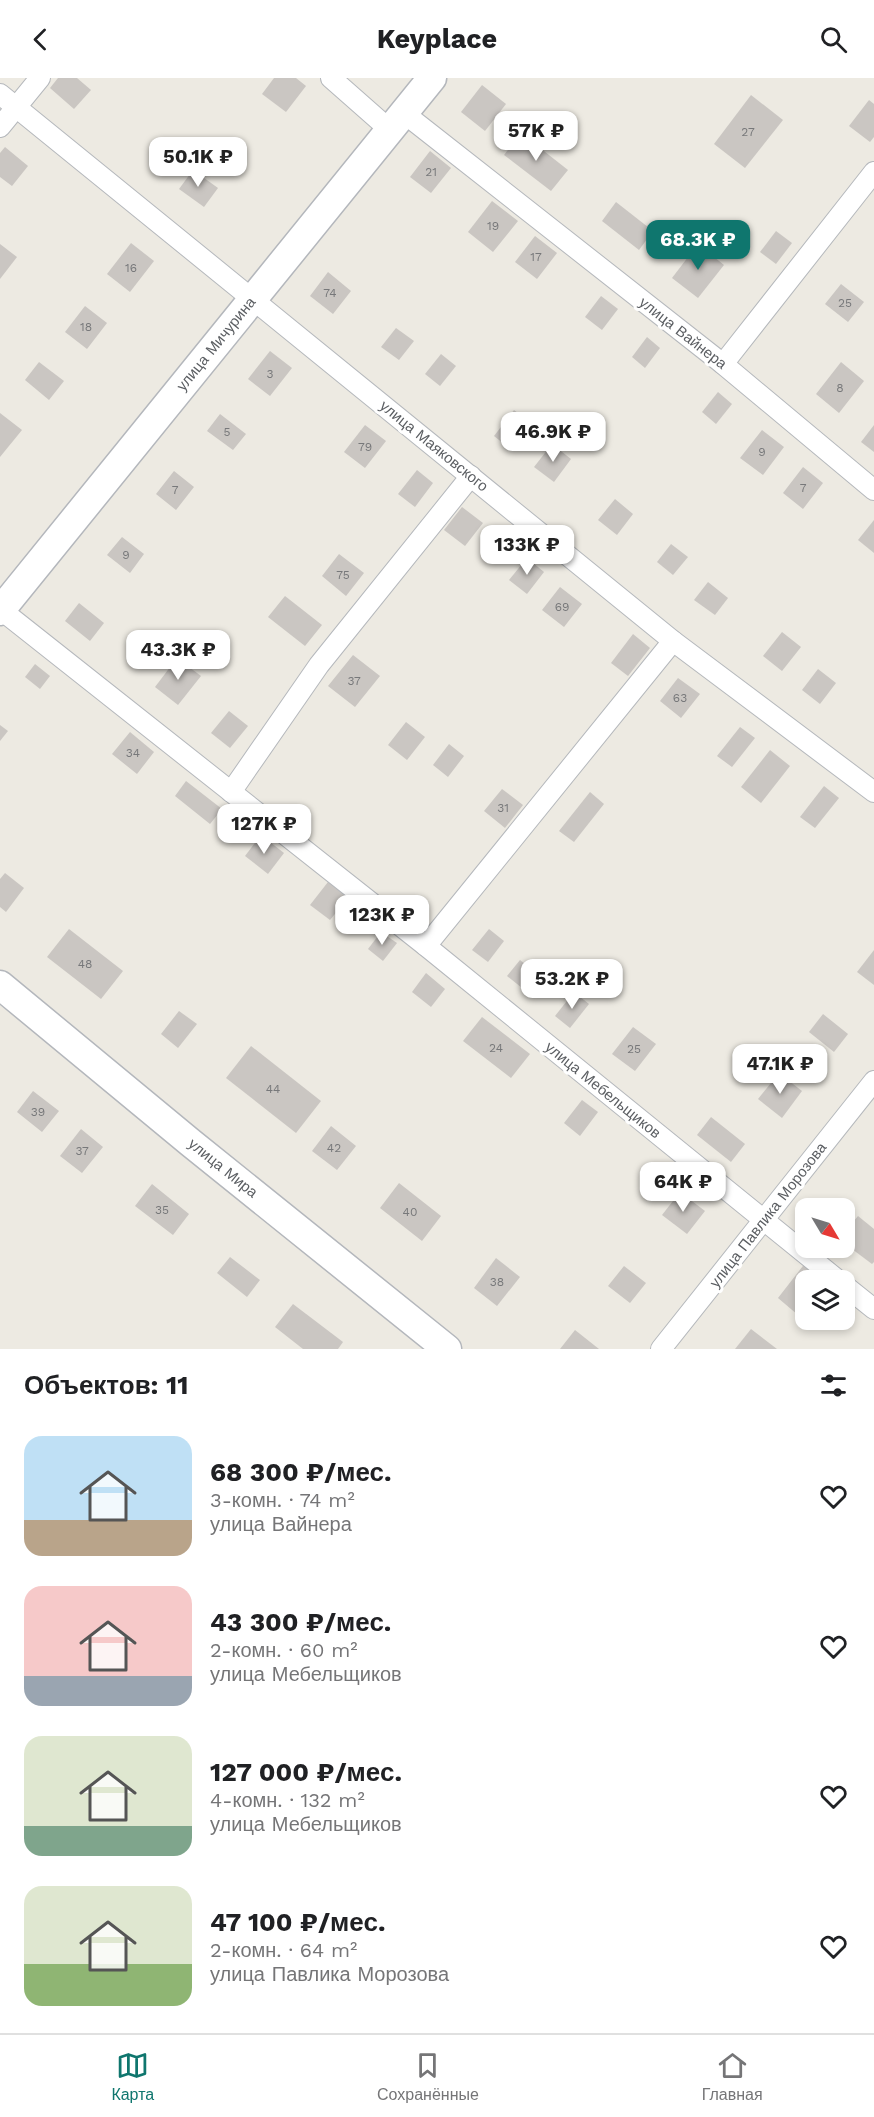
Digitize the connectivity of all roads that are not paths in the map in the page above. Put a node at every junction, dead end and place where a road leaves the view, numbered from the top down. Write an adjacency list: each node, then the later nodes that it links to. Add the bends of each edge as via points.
1 (40, 78): 5 (street)
2 (332, 78): 6 (street, улица Вайнера)
3 (432, 78): 6 (street, улица Мичурина)
4 (0, 94): 5 (street, улица Маяковского)
5 (16, 107): 7 (street); 9 (street, улица Маяковского)
6 (397, 122): 9 (street, улица Мичурина); 10 (street, улица Вайнера)
7 (0, 127)
8 (874, 172): 10 (street)
9 (253, 298): 11 (street, улица Маяковского); 13 (street, улица Мичурина)
10 (723, 364): 12 (street, улица Вайнера)
11 (471, 476): 14 (street, улица Маяковского); 15 (street, via 319,665)
12 (874, 490)
13 (0, 610): 15 (street, улица Мебельщиков)
14 (673, 641): 16 (street, улица Маяковского); 17 (street)
15 (231, 792): 17 (street, улица Мебельщиков)
16 (874, 792)
17 (426, 946): 20 (street, улица Мебельщиков)
18 (0, 985): 24 (street, улица Мира)
19 (874, 1081): 20 (street, улица Павлика Морозова)
20 (765, 1221): 21 (street, улица Мебельщиков); 25 (street, улица Павлика Морозова)
21 (825, 1270)
22 (855, 1294): 23 (street)
23 (874, 1309)
24 (447, 1349)
25 (662, 1349)

